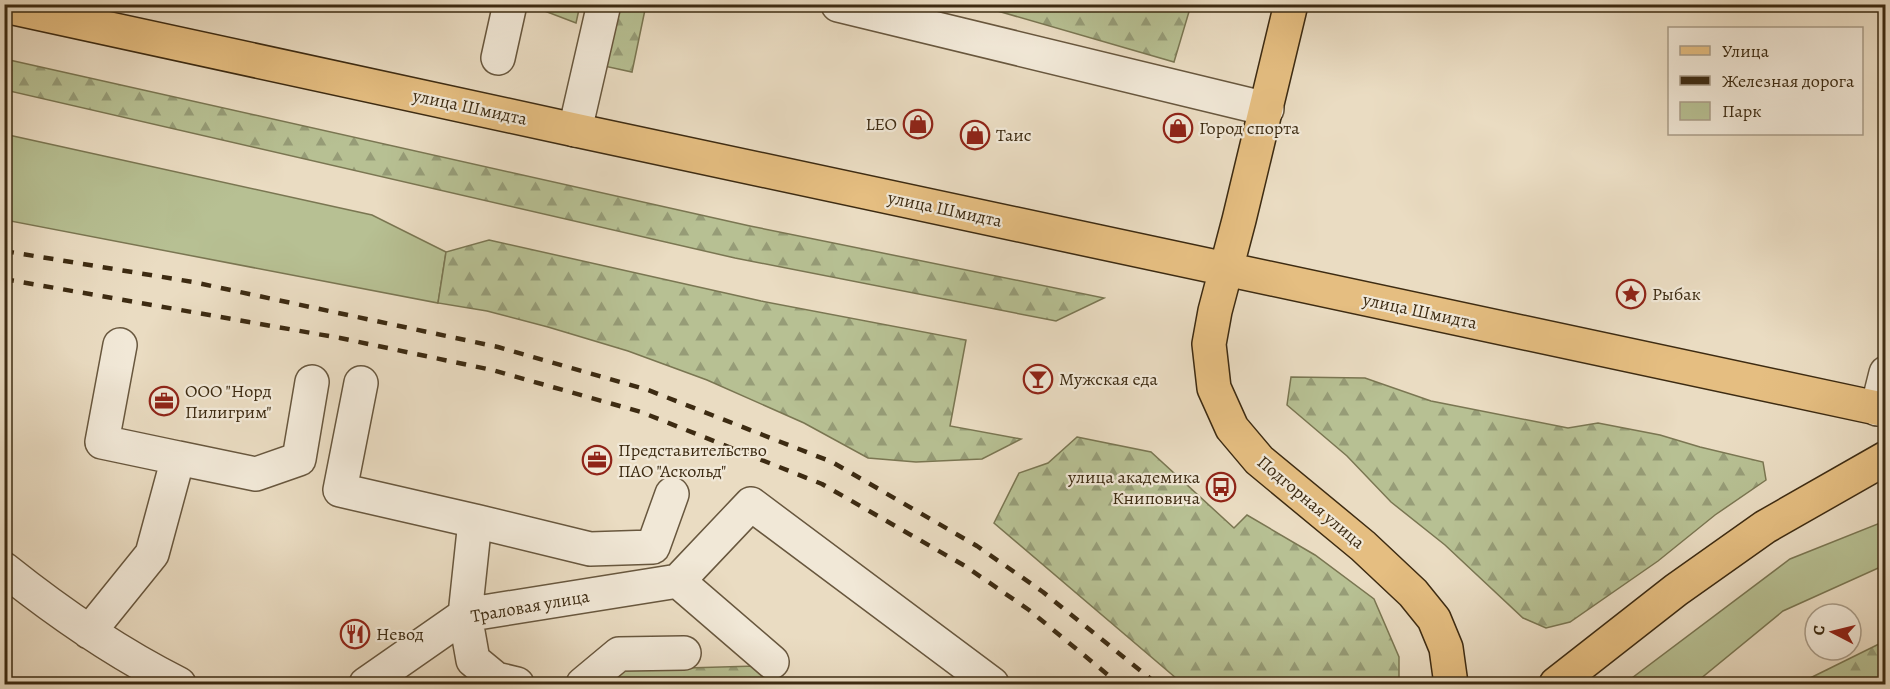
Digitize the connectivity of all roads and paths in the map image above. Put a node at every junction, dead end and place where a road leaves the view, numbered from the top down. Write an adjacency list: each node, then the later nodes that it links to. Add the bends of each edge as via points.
1 (510, 4): 6 (street)
2 (603, 4): 8 (street)
3 (1291, 4): 7 (main road)
4 (838, 5): 7 (street)
5 (4, 6): 8 (main road, улица Шмидта)
6 (498, 58)
7 (1267, 109): 9 (main road)
8 (575, 130): 9 (main road, улица Шмидта)
9 (1226, 268): 14 (main road, улица Шмидта); 30 (main road, Подгорная улица, via 1209,344 1214,388 1232,428 1259,460 1413,593 1434,619 1446,648)
10 (120, 345): 15 (street, via 102,442)
11 (1886, 373): 14 (street)
12 (312, 382): 15 (street, via 299,459 256,474)
13 (361, 383): 18 (street, via 340,490)
14 (1881, 409)
15 (178, 458): 22 (street, via 152,554)
16 (1886, 458): 31 (main road, via 1765,527 1676,590)
17 (672, 494): 18 (street, via 653,547 591,549)
18 (475, 521): 21 (street)
19 (4, 569): 22 (street)
20 (678, 581): 21 (street, Траловая улица); 24 (street); 25 (street, via 751,504)
21 (465, 615): 27 (street, Траловая улица); 28 (street, via 474,660 496,679)
22 (89, 632): 26 (street)
23 (684, 653): 29 (street, via 619,654)
24 (772, 662)
25 (984, 682)
26 (179, 684)
27 (366, 684)
28 (517, 684)
29 (583, 684)
30 (1451, 684)
31 (1556, 684)

